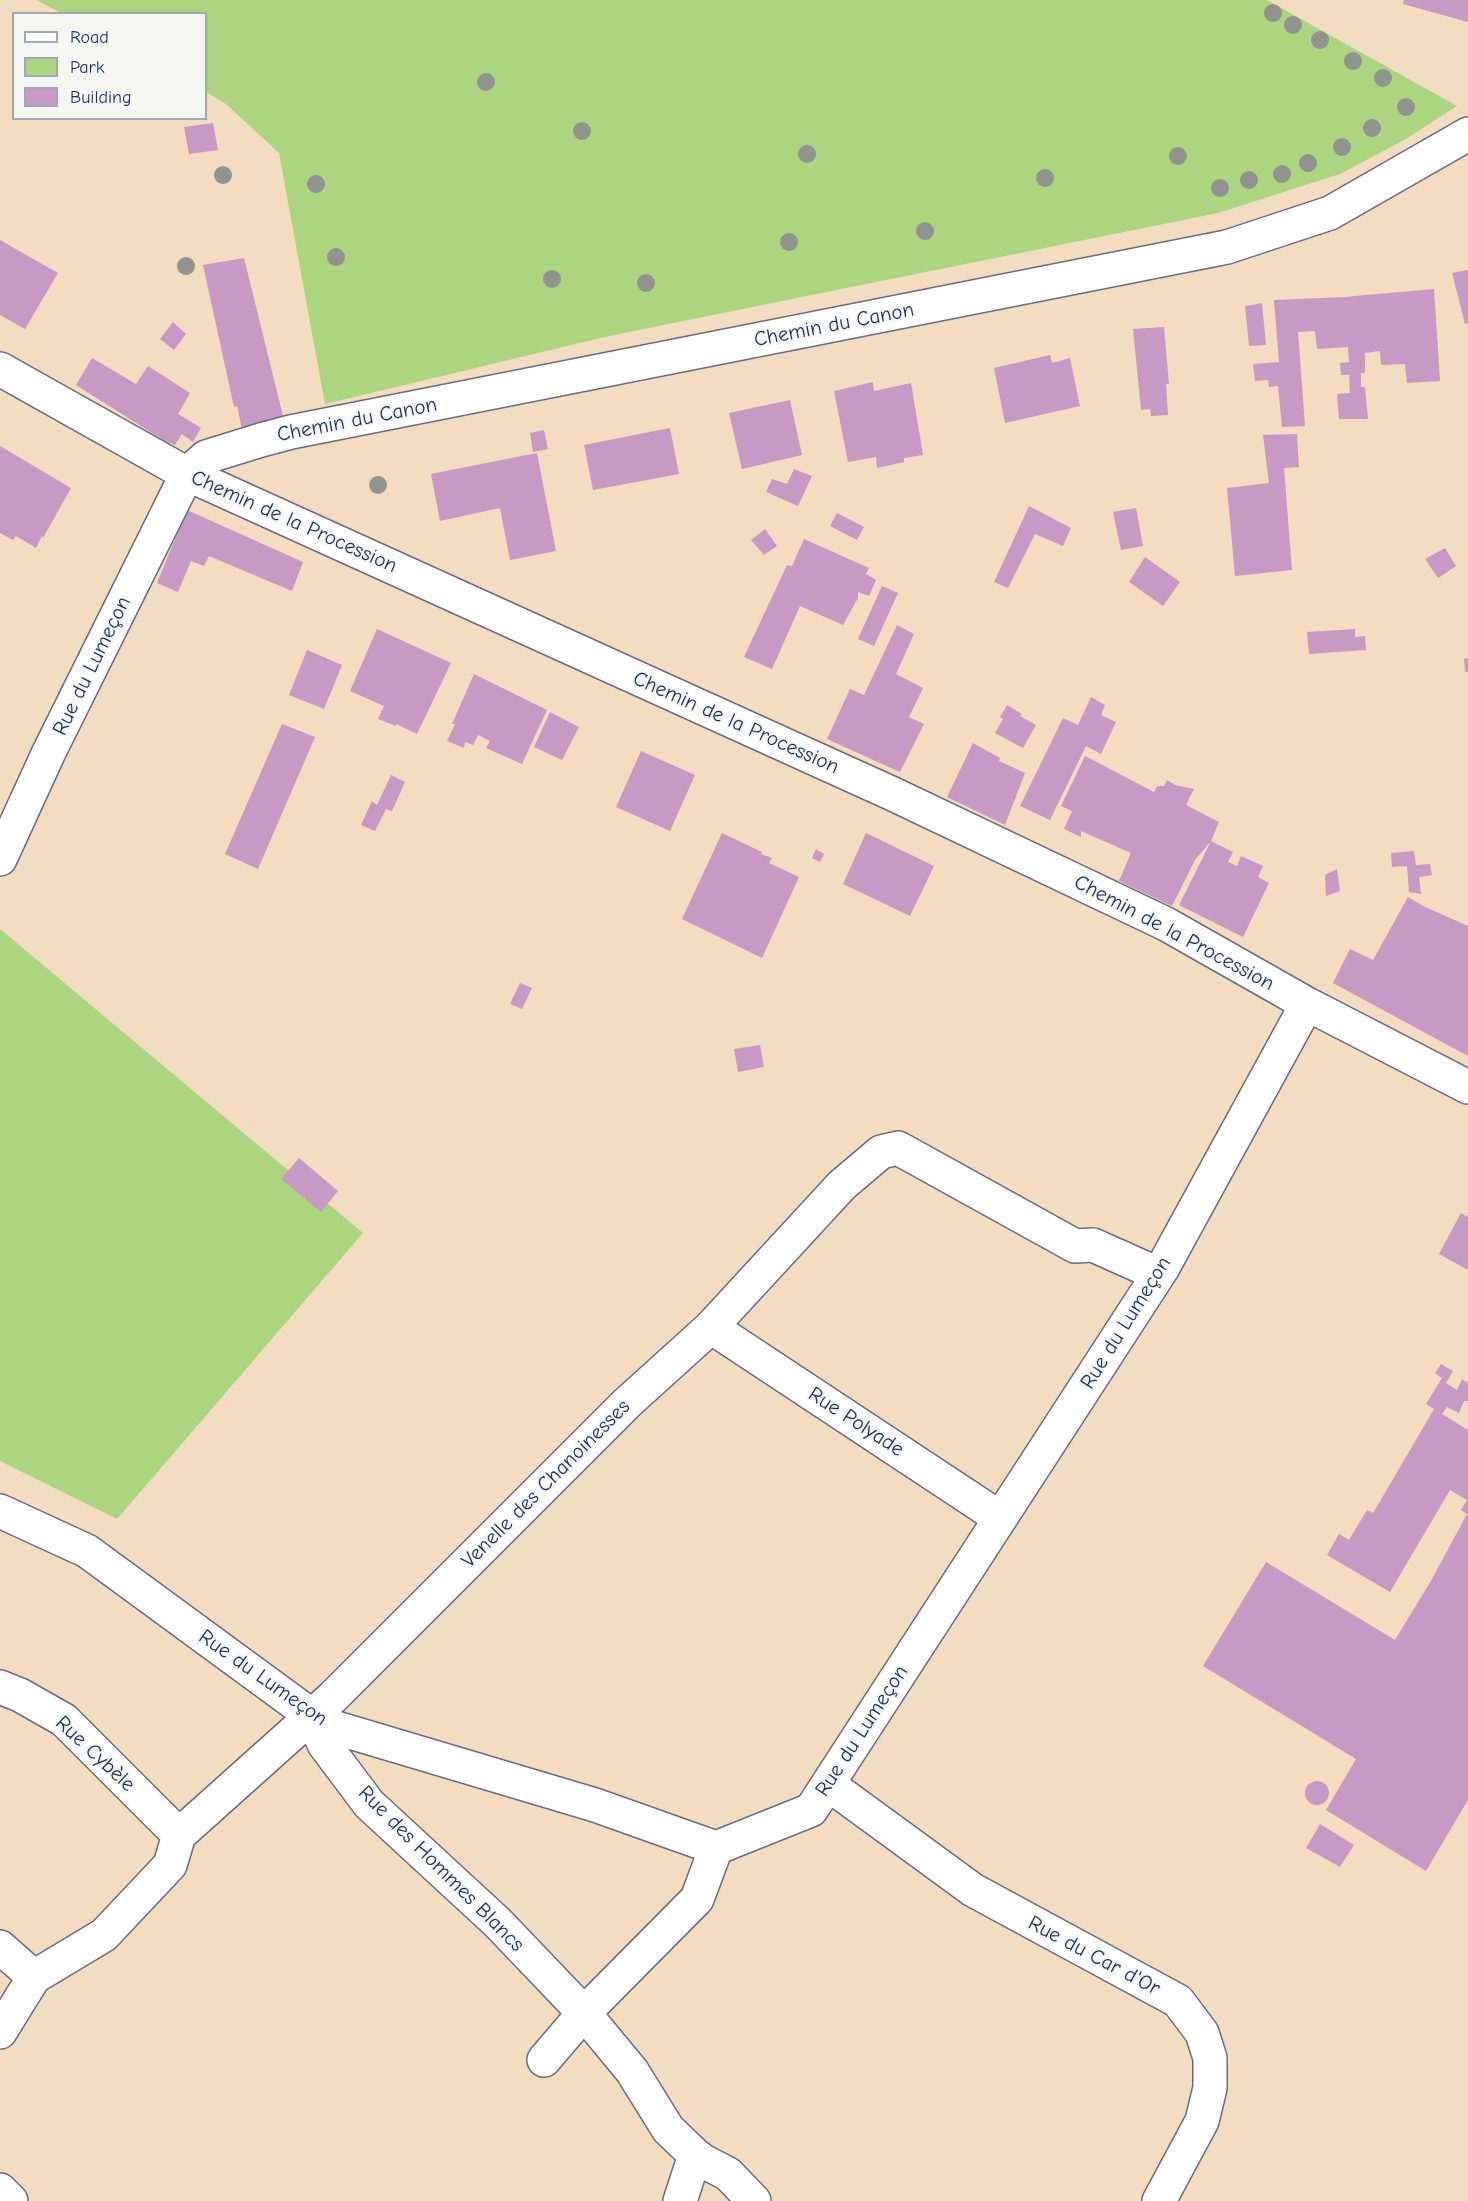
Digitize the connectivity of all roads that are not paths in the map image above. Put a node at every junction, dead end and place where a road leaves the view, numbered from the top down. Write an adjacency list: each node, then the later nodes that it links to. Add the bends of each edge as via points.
1 (1468, 135): 3 (street, Chemin du Canon, via 1330,213 1227,247 291,432 206,457)
2 (0, 369): 3 (street, Chemin de la Procession)
3 (187, 474): 4 (street, Rue du Lumeçon); 5 (street, Chemin de la Procession, via 904,799 1166,924)
4 (0, 859)
5 (1307, 1004): 6 (street, Chemin de la Procession); 7 (street, Rue du Lumeçon)
6 (1468, 1087)
7 (1158, 1274): 8 (street, Venelle des Chanoinesses, via 1093,1245 1075,1246 898,1148 881,1152 842,1185); 10 (street, Rue du Lumeçon)
8 (711, 1327): 10 (street, Rue Polyade); 12 (street, Venelle des Chanoinesses, via 627,1403)
9 (0, 1511): 12 (street, Rue du Lumeçon, via 87,1551)
10 (1000, 1518): 13 (street, Rue du Lumeçon)
11 (0, 1687): 14 (street, Rue Cybèle, via 64,1720)
12 (311, 1716): 14 (street, Venelle des Chanoinesses); 15 (street, Rue du Lumeçon, via 323,1724 595,1805); 18 (street, Rue des Hommes Blancs, via 324,1744 369,1804 498,1923)
13 (828, 1784): 15 (street, Rue du Lumeçon, via 811,1810); 26 (street, Rue du Car d'Or, via 973,1890 1178,2001 1202,2033 1210,2058 1210,2088 1202,2121)
14 (179, 1834): 17 (street, via 170,1865 104,1935)
15 (716, 1848): 18 (street, via 697,1899)
16 (0, 1947): 17 (street)
17 (34, 1977): 19 (street)
18 (584, 2013): 20 (street); 21 (street, Rue des Hommes Blancs, via 632,2072 668,2129)
19 (0, 2032)
20 (544, 2060)
21 (695, 2155): 24 (street); 25 (street, Rue des Hommes Blancs, via 728,2174)
22 (0, 2190): 23 (street)
23 (11, 2201)
24 (680, 2201)
25 (754, 2201)
26 (1159, 2201)

